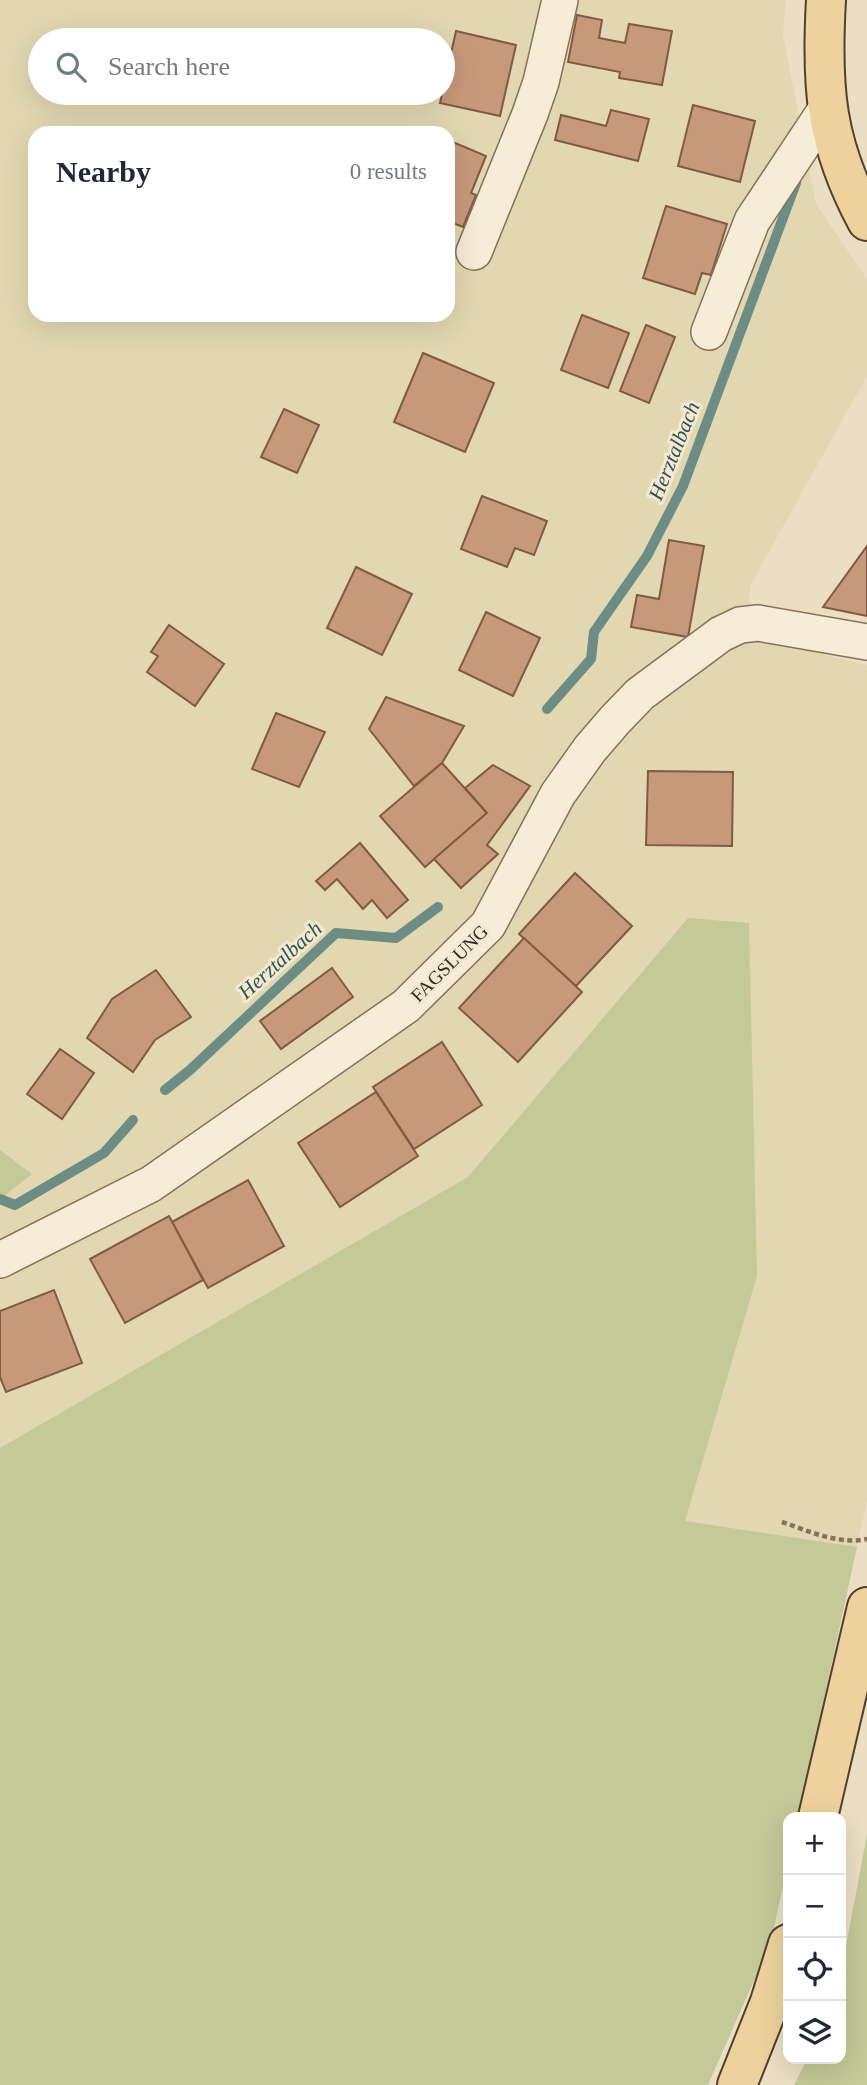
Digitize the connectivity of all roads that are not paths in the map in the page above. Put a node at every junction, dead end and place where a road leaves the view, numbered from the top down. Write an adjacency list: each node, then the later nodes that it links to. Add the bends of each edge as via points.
1 (561, 0): 5 (street, via 530,114)
2 (826, 0): 3 (main road)
3 (827, 108): 4 (main road, via 844,171); 6 (street, via 752,221)
4 (867, 222)
5 (474, 252)
6 (709, 332)
7 (867, 642): 8 (street, FAGSLUNG, via 758,623 740,625 701,648 640,694 590,749 558,794 488,925 406,1006 151,1184)
8 (0, 1260)
9 (867, 1607): 10 (main road)
10 (819, 1812)
11 (783, 1960): 12 (main road)
12 (737, 2085)

